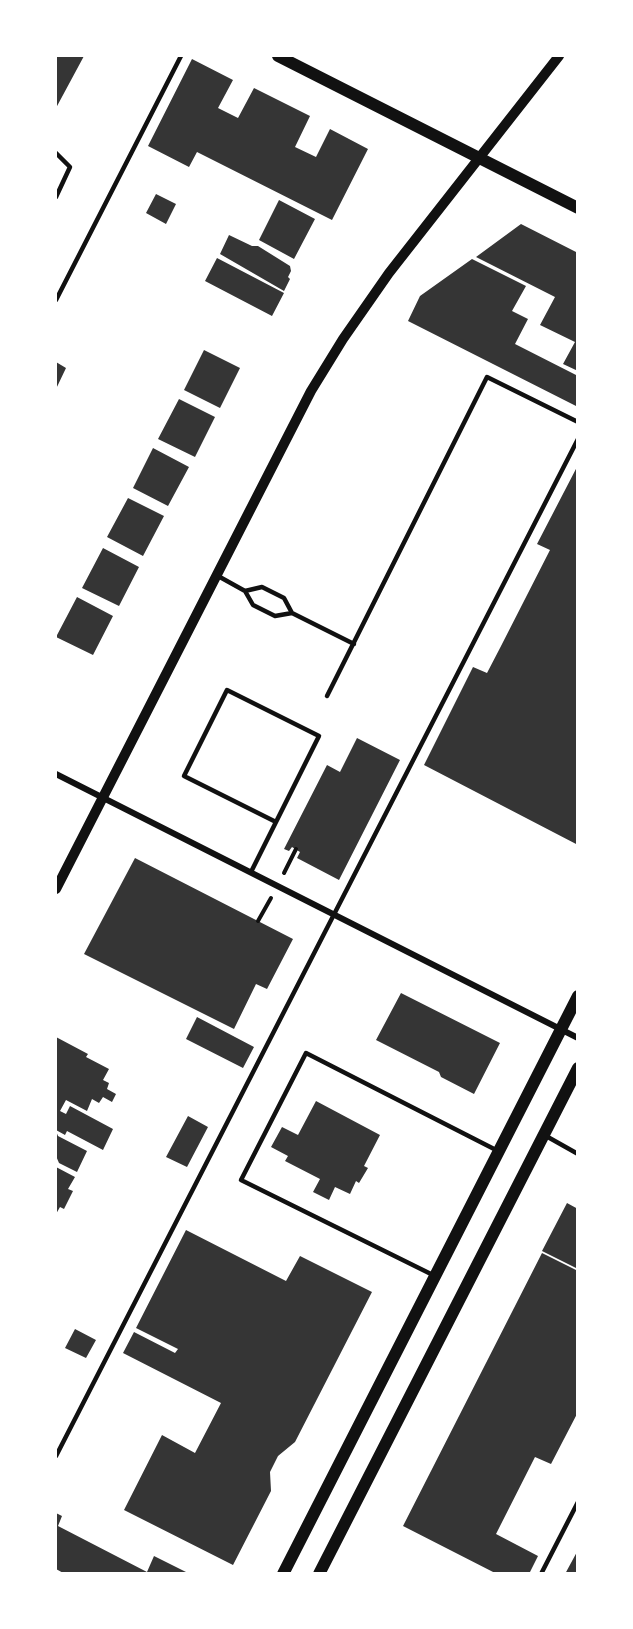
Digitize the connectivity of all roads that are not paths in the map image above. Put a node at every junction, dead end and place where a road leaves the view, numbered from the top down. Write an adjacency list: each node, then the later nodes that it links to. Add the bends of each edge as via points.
1 (181, 56): 8 (lane)
2 (278, 56): 5 (main road)
3 (559, 56): 5 (street)
4 (56, 153): 6 (lane, via 70,167)
5 (479, 158): 7 (main road); 11 (street, via 343,339 311,391)
6 (56, 197)
7 (578, 208)
8 (56, 300)
9 (578, 423): 14 (lane, via 487,377)
10 (578, 439): 21 (lane)
11 (216, 576): 12 (lane); 17 (street)
12 (245, 591): 13 (lane, via 253,605 275,616); 13 (lane, via 262,587 284,598)
13 (292, 613): 14 (lane)
14 (354, 644): 15 (lane)
15 (327, 696)
16 (56, 774): 17 (street)
17 (102, 797): 19 (street); 20 (street)
18 (276, 822): 18 (lane, via 319,736 227,690 184,776); 19 (lane)
19 (251, 872): 21 (street)
20 (56, 889)
21 (334, 915): 23 (street); 30 (lane)
22 (578, 996): 23 (main road)
23 (561, 1029): 24 (street); 27 (main road)
24 (577, 1037)
25 (578, 1068): 26 (main road)
26 (543, 1135): 28 (lane); 33 (main road)
27 (498, 1151): 29 (main road); 29 (lane, via 306,1053 241,1180)
28 (578, 1154)
29 (435, 1276): 32 (main road)
30 (56, 1456)
31 (578, 1502): 34 (lane)
32 (283, 1574)
33 (319, 1574)
34 (541, 1574)

